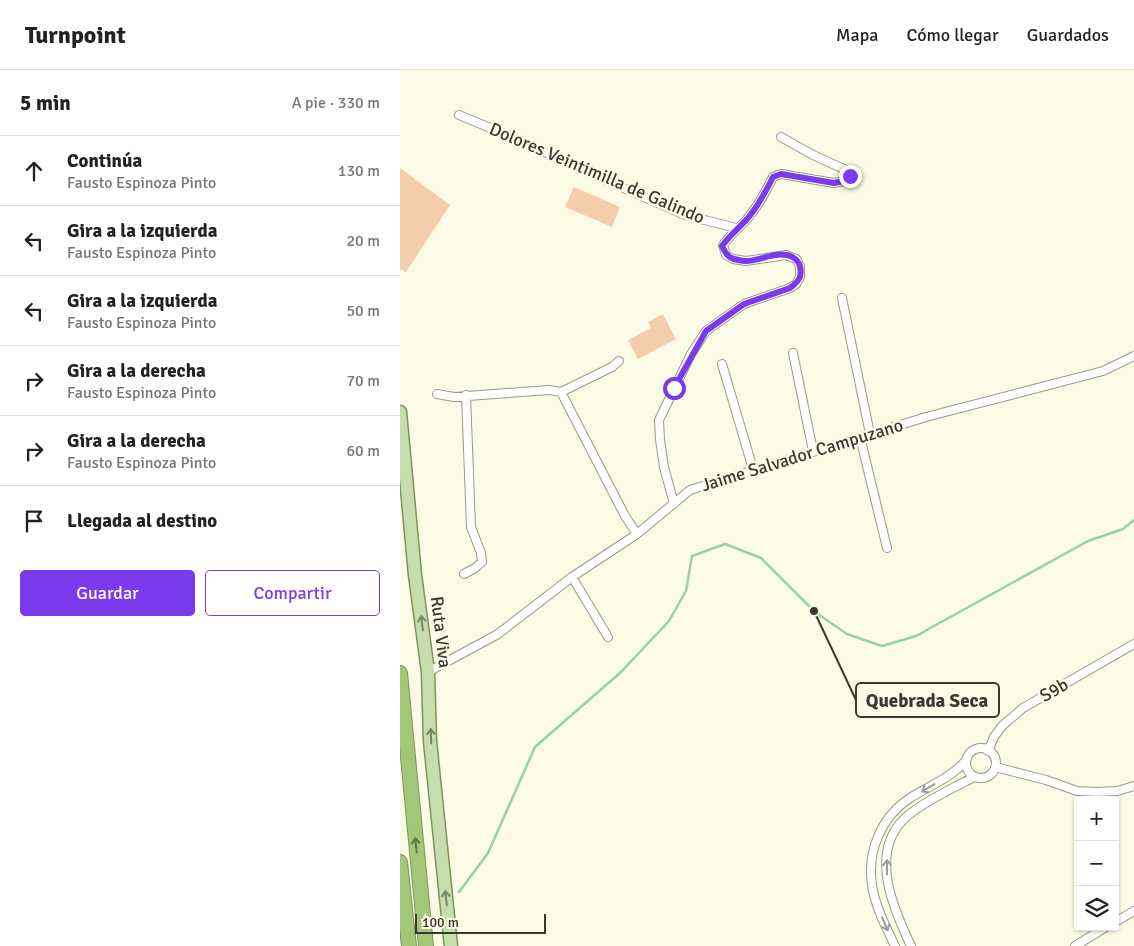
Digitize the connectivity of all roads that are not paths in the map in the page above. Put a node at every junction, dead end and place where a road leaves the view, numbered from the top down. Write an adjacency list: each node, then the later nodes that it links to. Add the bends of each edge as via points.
1 (460, 115): 3 (street, Dolores Veintimilla de Galindo, via 685,215)
2 (781, 137): 3 (street, via 846,170 850,176 834,183 781,174 773,177 748,218)
3 (736, 228): 17 (street, via 722,246 726,254 746,261 786,255 796,259 800,277 790,288 744,304 706,331 691,354 659,420 664,467)
4 (842, 298): 13 (street)
5 (793, 352): 15 (street)
6 (1134, 356): 13 (street, Jaime Salvador Campuzano, via 1103,371)
7 (619, 361): 9 (street)
8 (722, 364): 16 (street)
9 (561, 392): 11 (street); 18 (street)
10 (437, 394): 11 (street)
11 (466, 395): 20 (street, via 471,527 482,562)
12 (400, 412): 24 (main road, Ruta Viva, one-way to 12, via 415,575)
13 (870, 434): 14 (street, Jaime Salvador Campuzano)
14 (860, 437): 15 (street, Jaime Salvador Campuzano); 19 (street)
15 (813, 451): 16 (street, Jaime Salvador Campuzano)
16 (753, 469): 17 (street, Jaime Salvador Campuzano, via 690,490)
17 (674, 504): 18 (street, Jaime Salvador Campuzano)
18 (637, 534): 21 (street, Jaime Salvador Campuzano)
19 (887, 548)
20 (464, 574)
21 (572, 577): 22 (street); 24 (street, Jaime Salvador Campuzano, via 498,634)
22 (608, 637)
23 (1134, 644): 26 (street, S9b, via 1023,708 1002,726)
24 (428, 672): 37 (main road, Ruta Viva, one-way to 24, via 430,741)
25 (400, 673): 36 (highway, one-way to 25)
26 (988, 751): 27 (street, via 977,749); 28 (street)
27 (966, 759): 29 (street, via 967,769); 38 (street, one-way to 38, via 956,771 896,808 876,842 871,867 872,886)
28 (995, 767): 29 (street, via 989,776); 30 (street, via 1076,790 1117,791)
29 (974, 777): 39 (street, one-way to 29, via 890,896 886,864 890,841 911,813)
30 (1134, 786)
31 (400, 862): 35 (highway)
32 (1134, 911): 33 (street)
33 (1119, 920)
34 (1099, 931): 40 (street)
35 (409, 946)
36 (426, 946)
37 (451, 946)
38 (895, 946)
39 (911, 946)
40 (1075, 946)

